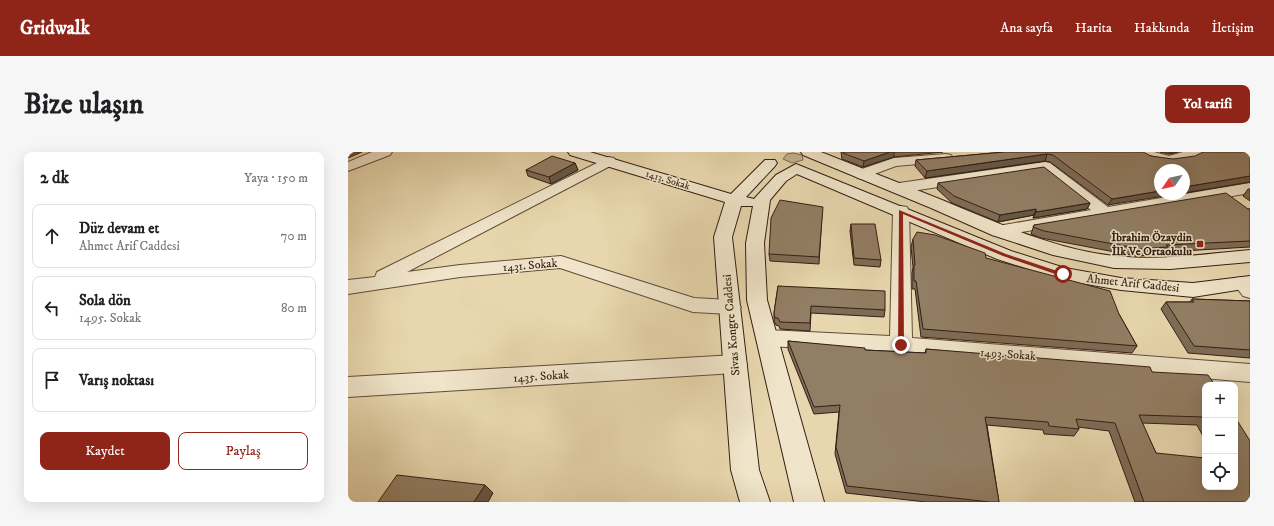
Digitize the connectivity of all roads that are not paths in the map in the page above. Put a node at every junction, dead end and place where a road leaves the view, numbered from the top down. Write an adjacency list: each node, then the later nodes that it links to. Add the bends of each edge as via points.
1 (385, 152): 12 (street)
2 (575, 152): 6 (street, 1413. Sokak)
3 (912, 152): 10 (street)
4 (1142, 152): 5 (street, via 1160,160 1175,160)
5 (1197, 152)
6 (590, 154): 11 (street, 1413. Sokak)
7 (772, 157): 8 (street, Ahmet Arif Caddesi, via 781,168); 17 (street, Sivas Kongre Caddesi)
8 (804, 157): 13 (street, Ahmet Arif Caddesi); 18 (street, via 762,199); 20 (street, Ahmet Arif Caddesi)
9 (958, 157): 10 (street)
10 (930, 159): 13 (street, via 894,162)
11 (609, 161): 17 (street, 1413. Sokak); 24 (street)
12 (348, 167)
13 (861, 174): 14 (street, Ahmet Arif Caddesi)
14 (899, 188): 21 (street, via 1046,166); 22 (street, Ahmet Arif Caddesi)
15 (1250, 188): 16 (street)
16 (1224, 192): 19 (street); 21 (street)
17 (734, 200): 18 (street, 1413. Sokak); 27 (street, Sivas Kongre Caddesi, via 722,236)
18 (761, 205): 28 (street, via 755,243 757,293)
19 (1244, 206)
20 (901, 211): 25 (street, Ahmet Arif Caddesi, via 1004,255 1063,274 1121,284 1193,290); 29 (street)
21 (1104, 212): 22 (street)
22 (998, 231): 23 (street, Ahmet Arif Caddesi, via 1053,249 1114,262 1170,264)
23 (1250, 256)
24 (370, 283): 26 (street, 1431. Sokak); 27 (street, 1431. Sokak, via 460,271 561,262 693,305)
25 (1248, 286)
26 (348, 287)
27 (730, 307): 30 (street, Sivas Kongre Caddesi)
28 (766, 338): 29 (street, 1493. Sokak); 34 (street)
29 (901, 345): 31 (street, 1493. Sokak)
30 (735, 364): 32 (street, 1435. Sokak); 33 (street, Sivas Kongre Caddesi, via 745,470)
31 (1250, 373)
32 (348, 388)
33 (754, 502)
34 (809, 502)

